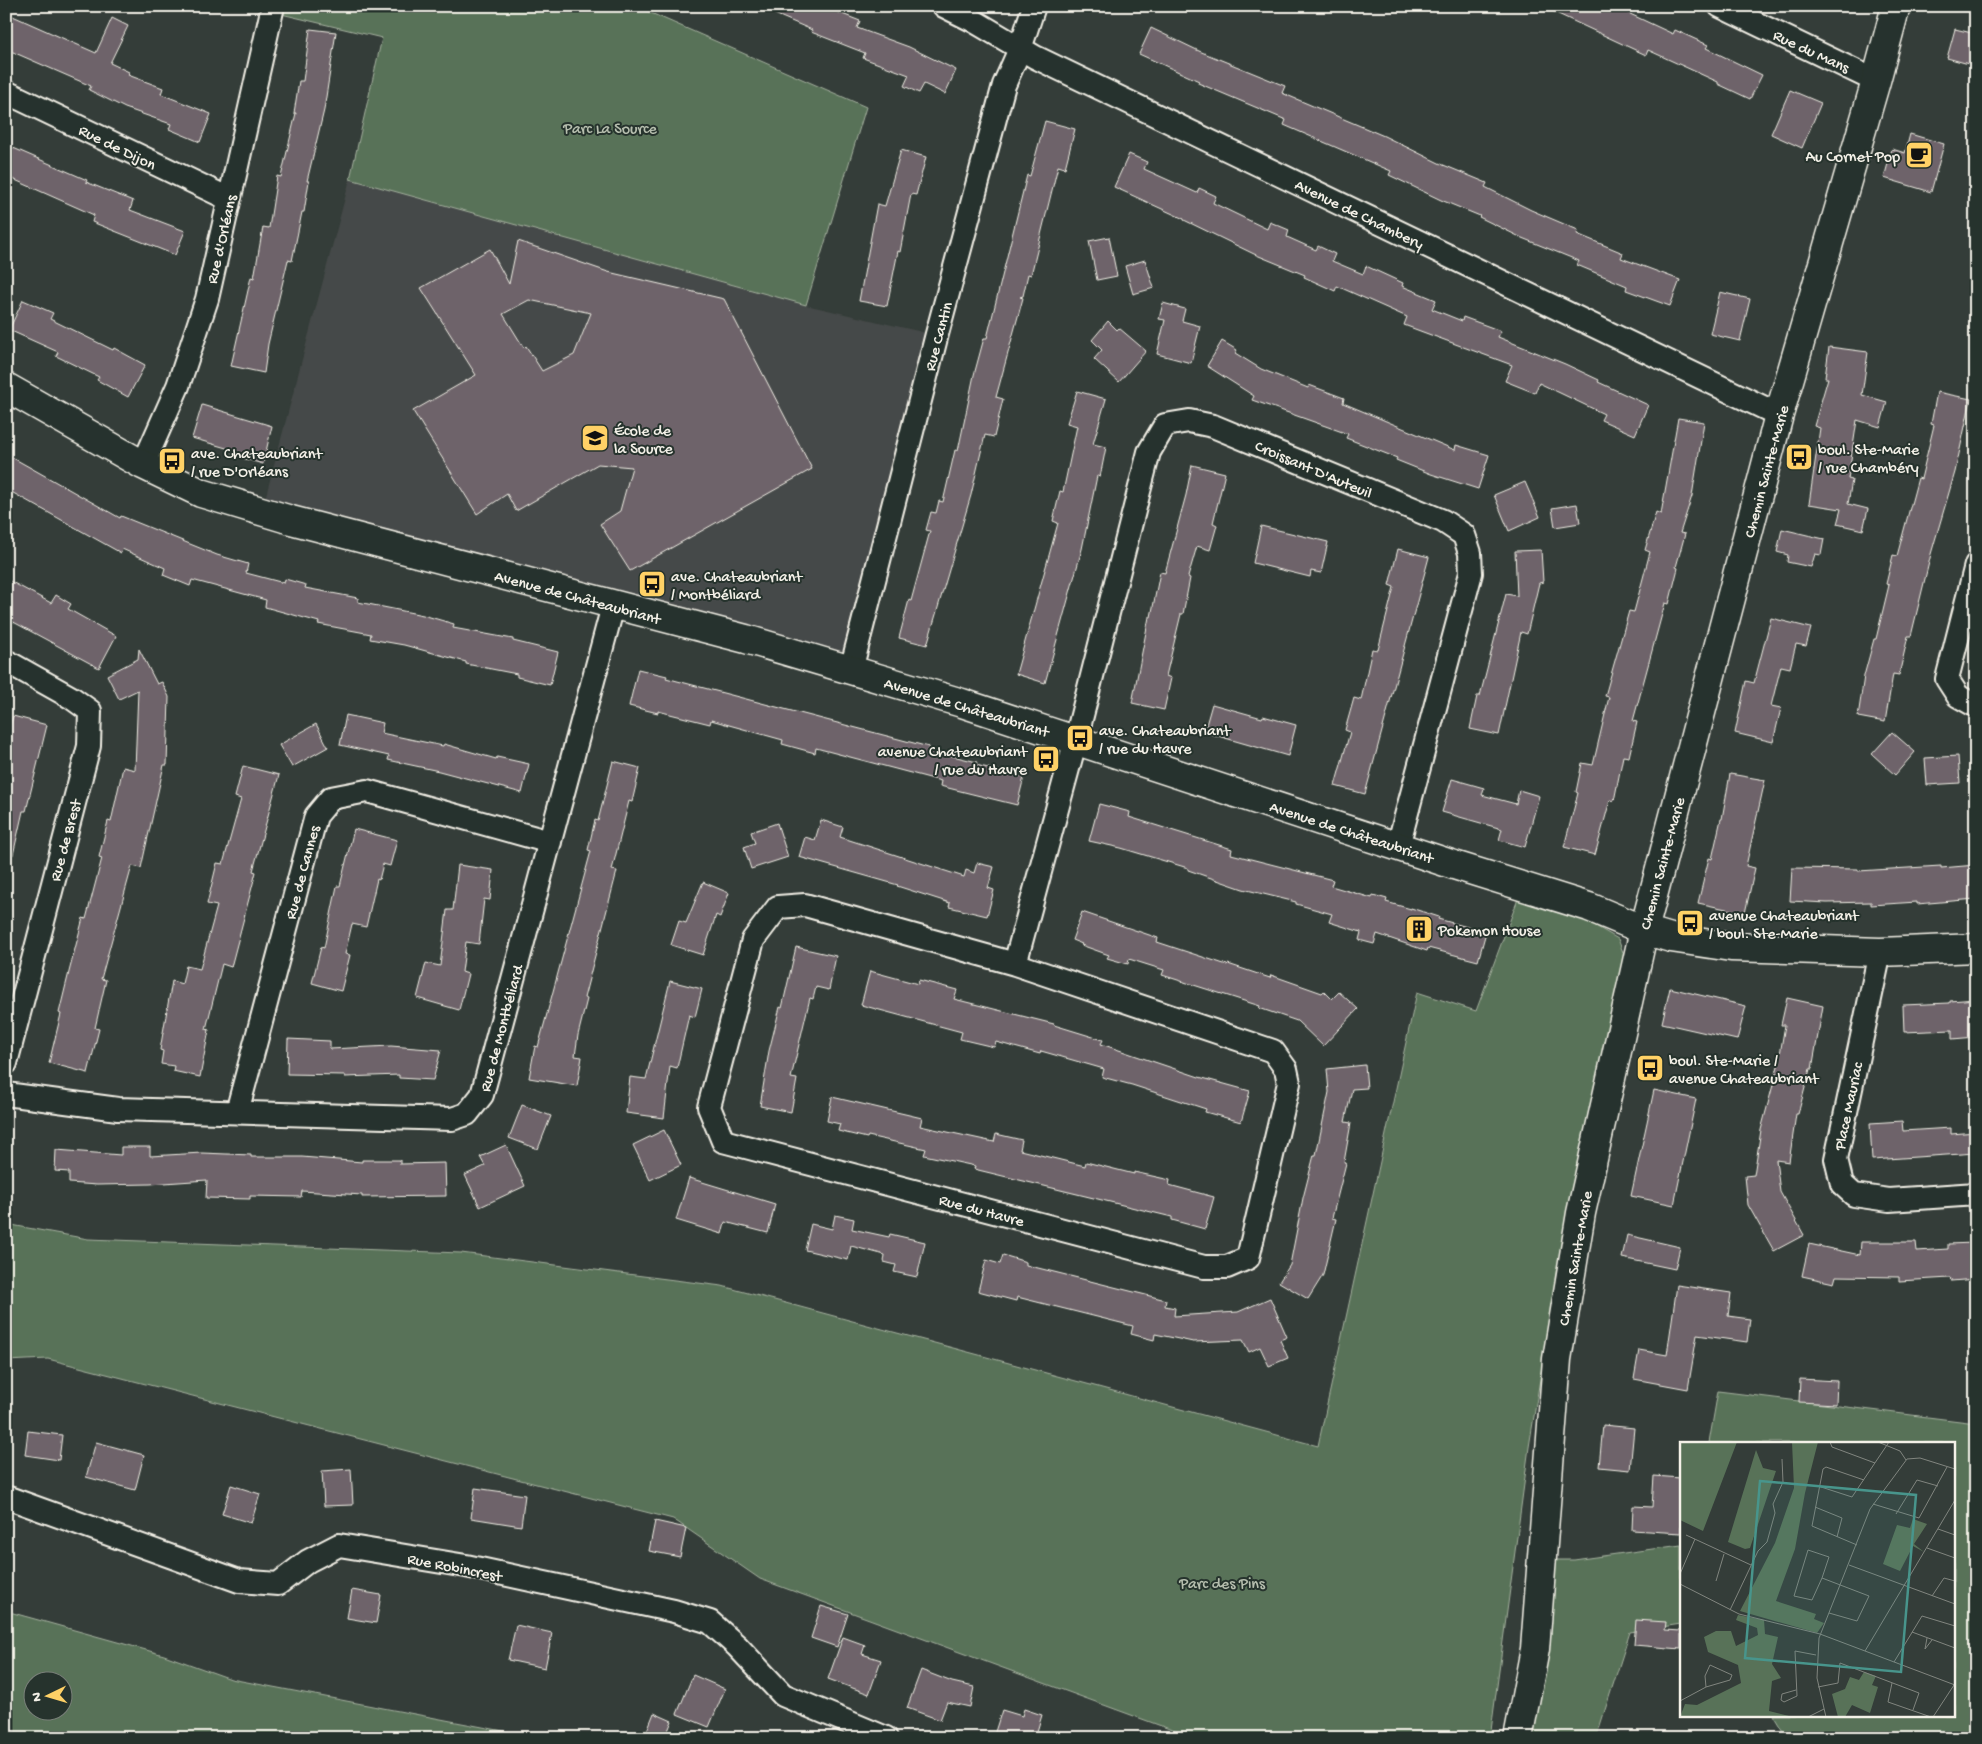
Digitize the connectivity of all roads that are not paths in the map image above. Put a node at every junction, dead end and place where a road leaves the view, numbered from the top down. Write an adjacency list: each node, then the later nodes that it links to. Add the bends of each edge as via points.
1 (273, 6): 9 (street, Rue d'Orléans)
2 (944, 6): 6 (street, Avenue de Chambery, via 974,20)
3 (1034, 6): 6 (street, Rue Cantin)
4 (1720, 6): 7 (street, Rue du Mans)
5 (1896, 6): 7 (street, Chemin Sainte-Marie)
6 (1020, 49): 11 (street, Avenue de Chambery); 16 (street, Rue Cantin, via 1004,85)
7 (1876, 81): 11 (street, Chemin Sainte-Marie)
8 (6, 92): 9 (street, Rue de Dijon)
9 (229, 200): 12 (street, Rue d'Orléans, via 201,316 178,386)
10 (6, 387): 12 (street, Avenue de Châteaubriant)
11 (1779, 415): 21 (street, Chemin Sainte-Marie)
12 (143, 465): 14 (street, Avenue de Châteaubriant, via 201,493 252,509)
13 (1976, 565): 17 (street, via 1947,679 1958,696)
14 (613, 606): 16 (street, Avenue de Châteaubriant, via 746,639); 19 (street, Rue de Montbéliard)
15 (6, 661): 25 (street, Rue de Brest, via 90,711 88,746)
16 (851, 670): 18 (street, Avenue de Châteaubriant)
17 (1976, 706)
18 (1076, 739): 20 (street, Avenue de Châteaubriant); 20 (street, Croissant D'Auteuil, via 1149,452 1165,425 1189,421 1213,426 1443,521 1464,535 1470,553 1471,573); 24 (street)
19 (550, 842): 27 (street, Rue de Montbéliard, via 482,1096 467,1114 452,1119); 27 (street, Rue de Cannes, via 367,791 331,798 316,816)
20 (1398, 846): 21 (street, Avenue de Châteaubriant, via 1589,907)
21 (1644, 930): 23 (street, Avenue de Châteaubriant, via 1690,942 1731,947); 31 (street, Chemin Sainte-Marie, via 1573,1254 1557,1359 1535,1649)
22 (1976, 948): 23 (street, Avenue de Châteaubriant)
23 (1880, 952): 28 (street, Place Mauriac, via 1836,1159 1842,1184 1854,1195 1889,1200)
24 (1015, 964): 24 (street, Rue du Havre, via 805,905 778,907 753,940 709,1107 723,1141 1204,1267 1227,1267 1248,1258 1290,1083 1286,1069 1273,1051)
25 (6, 1063)
26 (6, 1094): 27 (street, Rue de Montbéliard, via 118,1109)
27 (237, 1112)
28 (1976, 1194)
29 (6, 1497): 30 (street, Rue Robincrest, via 239,1581 278,1584 308,1561 340,1545 466,1566 674,1611 710,1622 783,1695)
30 (886, 1738)
31 (1518, 1738)

